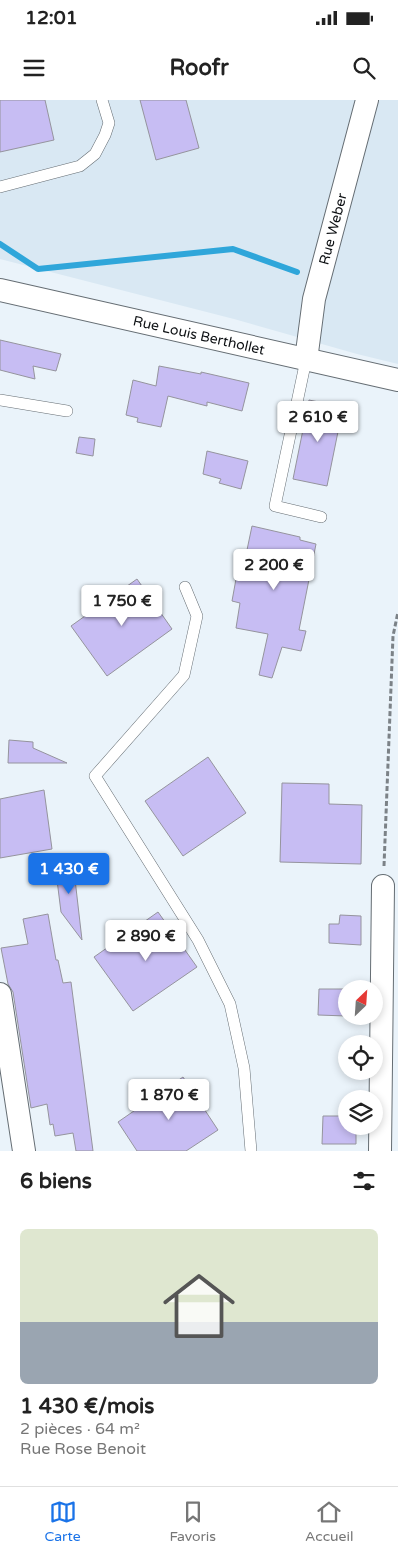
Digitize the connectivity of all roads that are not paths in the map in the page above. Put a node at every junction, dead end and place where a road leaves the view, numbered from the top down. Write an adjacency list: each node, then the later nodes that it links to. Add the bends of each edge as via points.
1 (102, 100): 3 (lane, via 109,123 95,154 80,166)
2 (367, 100): 5 (street, Rue Weber, via 314,299)
3 (0, 188)
4 (0, 290): 5 (street, Rue Louis Berthollet)
5 (306, 360): 6 (street, Rue Louis Berthollet); 9 (lane, via 275,506)
6 (398, 380)
7 (0, 400): 8 (lane)
8 (67, 411)
9 (321, 517)
10 (185, 587): 14 (lane, via 196,616 184,675 95,776 198,940 230,1004 244,1068)
11 (383, 886): 15 (street)
12 (0, 994): 13 (street)
13 (24, 1151)
14 (251, 1151)
15 (380, 1151)

